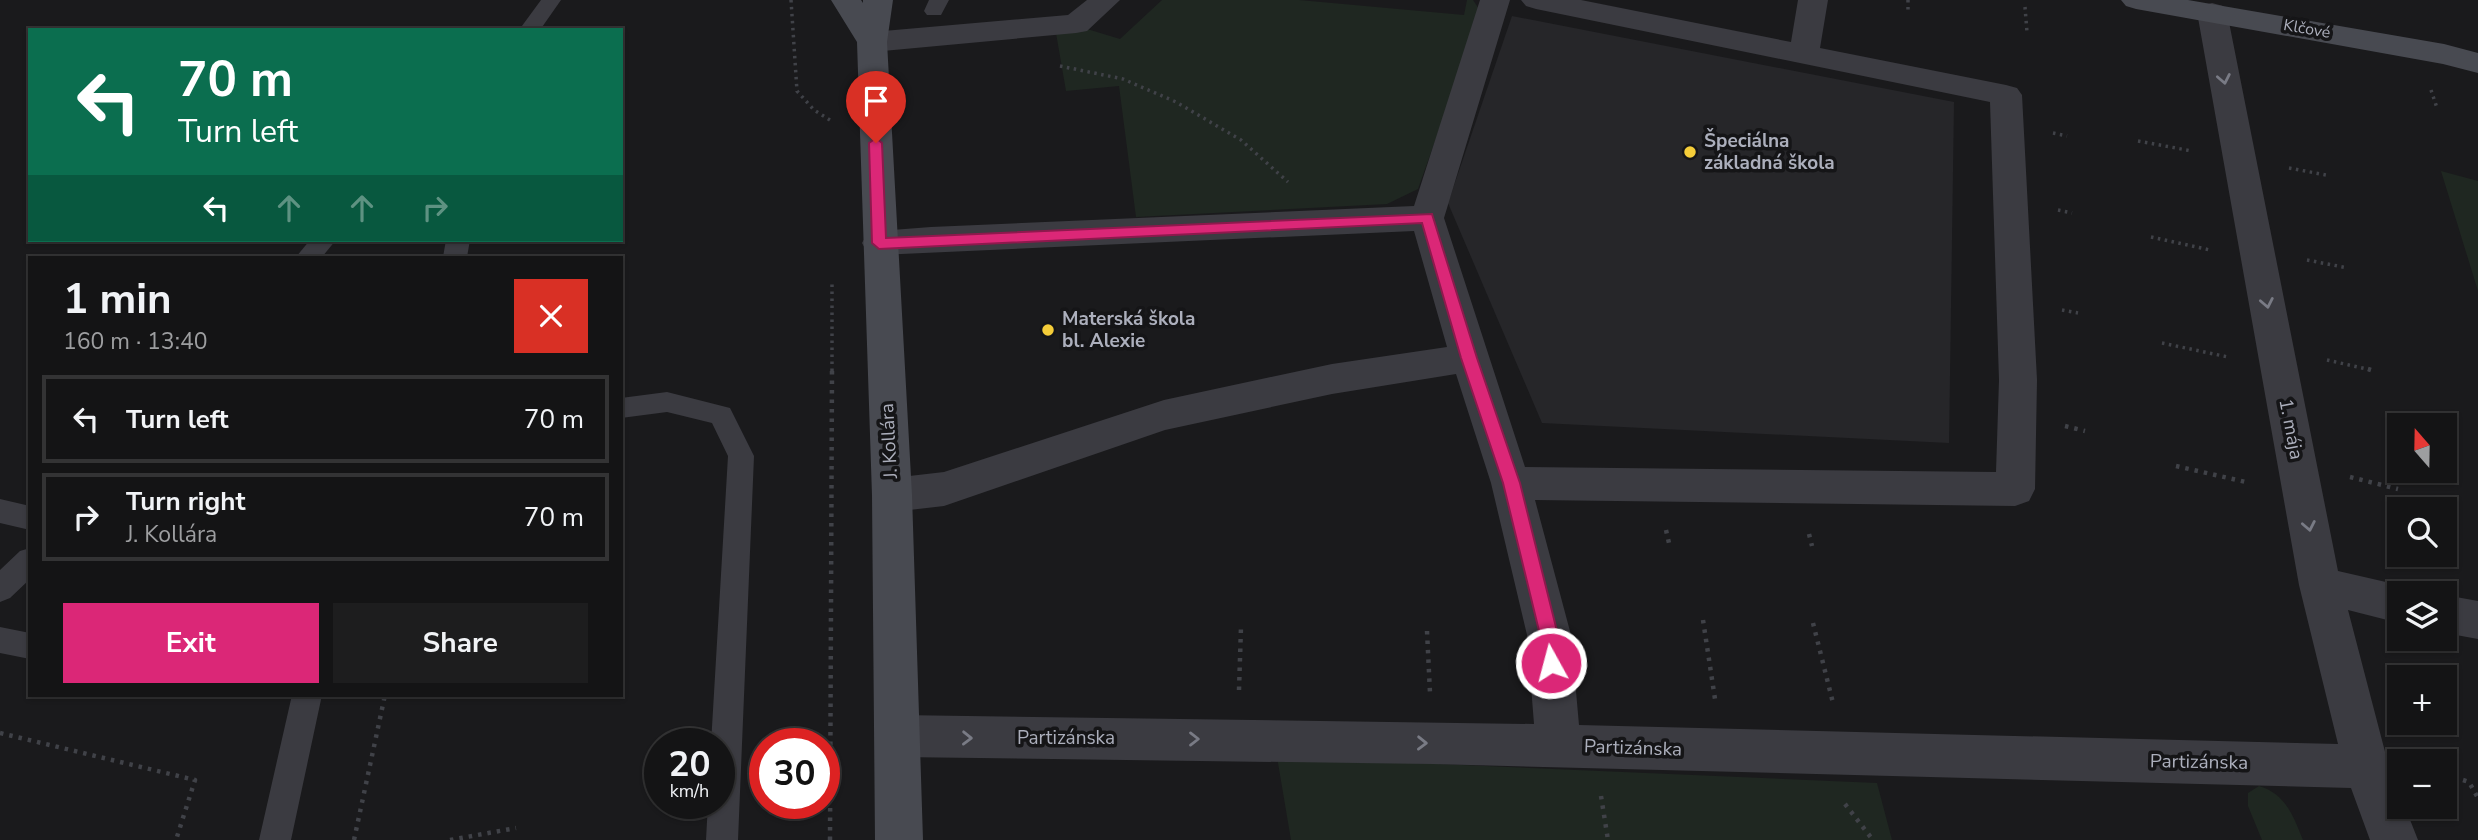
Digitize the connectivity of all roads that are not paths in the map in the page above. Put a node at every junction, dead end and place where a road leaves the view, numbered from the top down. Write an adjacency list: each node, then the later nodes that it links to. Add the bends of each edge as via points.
1 (551, 0): 10 (lane)
2 (846, 0): 11 (main road, J. Kollára)
3 (878, 0): 11 (main road, J. Kollára)
4 (1105, 0): 11 (street, via 1076,24)
5 (1495, 0): 14 (street)
6 (1535, 0): 12 (street)
7 (1812, 0): 12 (street)
8 (2136, 0): 9 (main road, Klčové)
9 (2212, 12): 13 (main road, Klčové); 25 (street, 1. mája, one-way to 25)
10 (530, 28)
11 (872, 42): 16 (main road, J. Kollára)
12 (1804, 54): 20 (street, via 2006,95 2018,380 2015,489)
13 (2478, 63)
14 (1427, 218): 16 (street); 18 (street)
15 (322, 242): 17 (lane)
16 (879, 243): 21 (main road, J. Kollára)
17 (309, 256)
18 (1469, 358): 20 (street); 21 (street, via 1332,379 1164,415 944,489)
19 (623, 408): 37 (lane, via 667,402 721,415 741,456)
20 (1511, 483): 34 (street, via 1549,635)
21 (892, 495): 33 (main road, J. Kollára)
22 (0, 511): 23 (lane)
23 (28, 518)
24 (28, 562): 26 (lane)
25 (2320, 585): 27 (street); 35 (street, 1. mája)
26 (0, 589)
27 (2387, 601)
28 (2457, 617): 29 (street)
29 (2478, 621)
30 (0, 640): 31 (lane)
31 (28, 646)
32 (307, 697): 36 (lane)
33 (899, 736): 34 (street, Partizánska, one-way to 34); 38 (main road, J. Kollára)
34 (1558, 746): 35 (street, Partizánska)
35 (2366, 767): 39 (street, 1. mája)
36 (275, 840)
37 (722, 840)
38 (899, 840)
39 (2394, 840)

